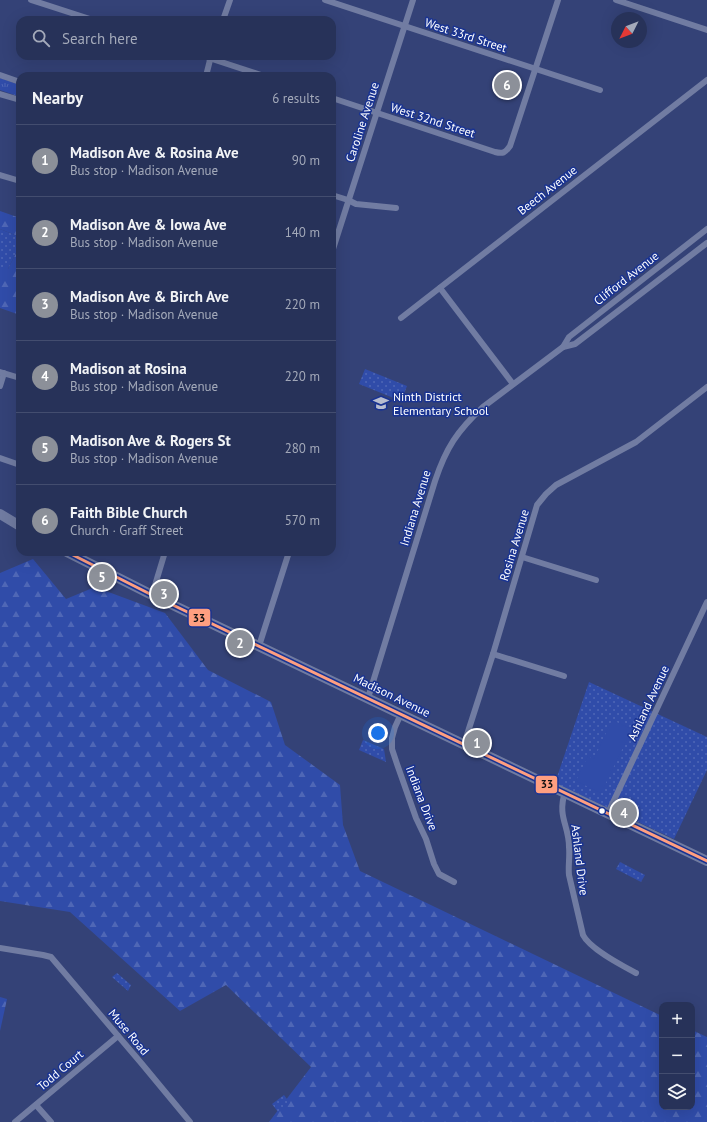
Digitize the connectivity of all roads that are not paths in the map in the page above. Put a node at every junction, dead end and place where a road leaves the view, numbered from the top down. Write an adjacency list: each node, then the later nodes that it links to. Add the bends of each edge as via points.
1 (31, 0): 7 (street)
2 (230, 0): 8 (street)
3 (325, 0): 9 (street, West 33rd Street)
4 (413, 0): 9 (street, Caroline Avenue)
5 (558, 0): 13 (street)
6 (616, 0): 10 (street)
7 (81, 16)
8 (225, 16)
9 (404, 26): 13 (street, West 33rd Street); 23 (street, Caroline Avenue)
10 (707, 30)
11 (210, 60): 14 (street)
12 (219, 60): 15 (street)
13 (536, 69): 19 (street, West 33rd Street); 23 (street, West 32nd Street, via 510,146 501,154)
14 (207, 72)
15 (253, 72)
16 (0, 75): 18 (street)
17 (707, 80): 32 (street, Beech Avenue)
18 (16, 81)
19 (600, 90)
20 (0, 94): 21 (street)
21 (16, 99)
22 (336, 99): 23 (street, West 32nd Street)
23 (376, 113): 27 (street, Caroline Avenue)
24 (0, 175): 25 (street)
25 (16, 180)
26 (336, 196): 27 (street)
27 (348, 200): 28 (street, via 356,204); 30 (street, Caroline Avenue)
28 (396, 208)
29 (707, 229): 34 (street, Clifford Avenue, via 569,337)
30 (336, 239)
31 (707, 243): 34 (street, Clifford Avenue, via 575,344)
32 (440, 288): 33 (street, Beech Avenue); 38 (street)
33 (402, 318)
34 (563, 347): 35 (street, Clifford Avenue)
35 (542, 362): 38 (street, Indiana Avenue)
36 (2, 372): 37 (street); 39 (street)
37 (16, 377)
38 (513, 384): 55 (street, Indiana Avenue, via 472,417 454,438 444,455)
39 (0, 386)
40 (707, 387): 48 (street, Rosina Avenue, via 636,442 566,479 546,494 537,505)
41 (0, 458): 42 (street)
42 (16, 464)
43 (0, 514): 44 (main road)
44 (16, 524)
45 (75, 556): 50 (main road, Madison Avenue)
46 (164, 556): 50 (street)
47 (288, 556): 52 (street)
48 (522, 557): 49 (street); 53 (street, Rosina Avenue)
49 (596, 580)
50 (152, 595): 52 (main road, Madison Avenue)
51 (707, 602): 59 (street, Ashland Avenue)
52 (259, 646): 55 (main road, Madison Avenue)
53 (493, 654): 54 (street); 57 (street, Rosina Avenue)
54 (564, 676)
55 (368, 698): 56 (main road, Madison Avenue)
56 (401, 714): 57 (main road, Madison Avenue); 61 (street, Indiana Drive, via 392,738 392,749 434,864 439,874)
57 (464, 744): 58 (main road, Madison Avenue)
58 (565, 792): 59 (main road, Madison Avenue); 63 (street, Ashland Drive, via 562,810 570,847 569,875 583,935 594,947)
59 (608, 813): 60 (main road, Madison Avenue)
60 (707, 861)
61 (454, 882)
62 (0, 948): 64 (street, Muse Road, via 51,957)
63 (636, 973)
64 (118, 1036): 65 (street, Todd Court); 68 (street, Muse Road)
65 (36, 1104): 66 (street, Todd Court); 67 (street)
66 (15, 1122)
67 (51, 1122)
68 (190, 1122)

